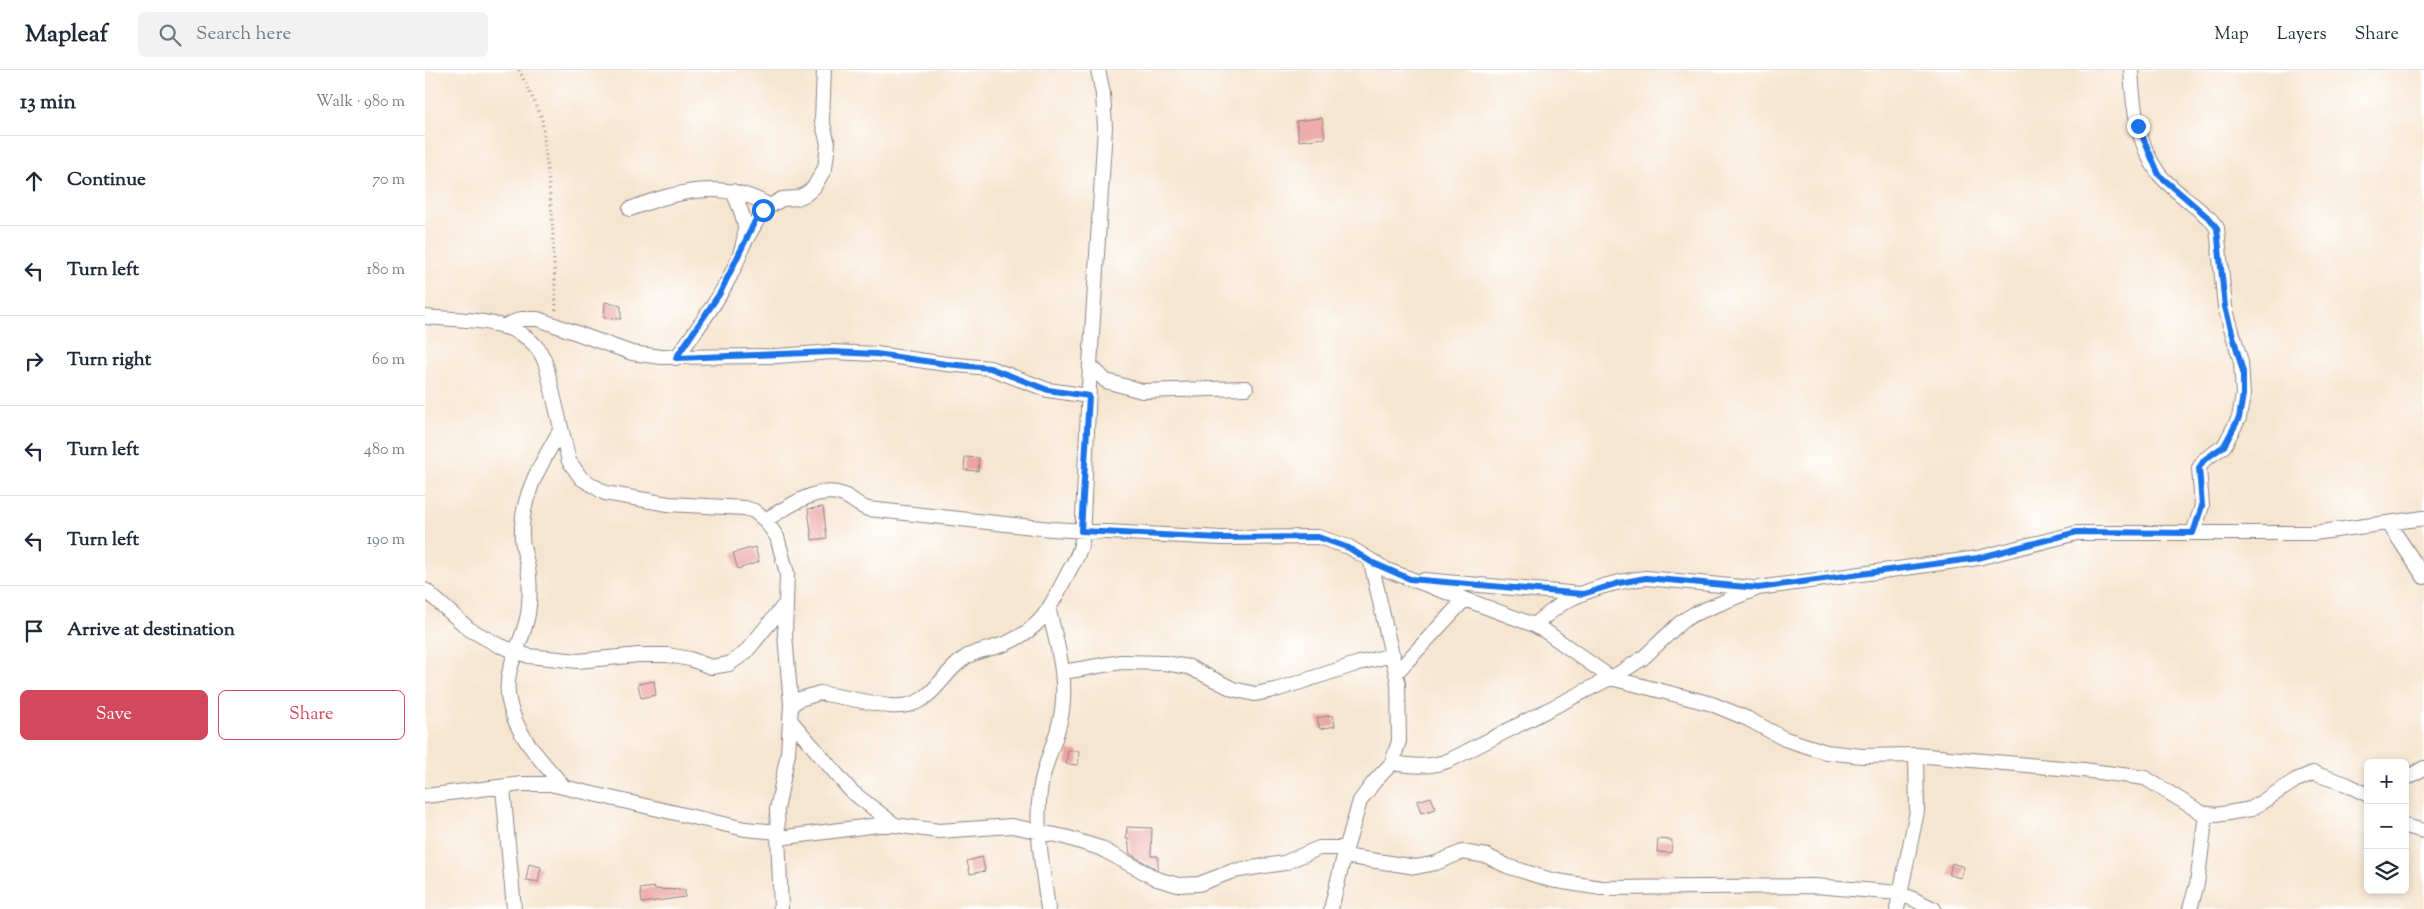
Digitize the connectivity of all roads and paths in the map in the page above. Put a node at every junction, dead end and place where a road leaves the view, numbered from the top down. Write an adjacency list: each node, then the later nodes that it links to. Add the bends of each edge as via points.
1 (519, 70): 11 (path, via 542,118)
2 (811, 70): 5 (street)
3 (1098, 70): 14 (street, via 1105,128)
4 (2131, 70): 22 (street, via 2134,110 2159,175 2217,228 2226,315 2243,372 2241,406 2233,431 2224,446 2204,460 2199,468 2202,506)
5 (824, 74): 7 (street, via 822,120 828,144 825,168 806,194)
6 (733, 191): 7 (street); 8 (street, via 700,190 658,198); 9 (street, via 744,220)
7 (768, 205): 9 (street, via 758,215)
8 (631, 209)
9 (743, 245): 13 (street, via 720,293)
10 (425, 316): 12 (street)
11 (557, 325): 12 (street, via 529,318); 13 (street, via 632,353)
12 (503, 327): 17 (street, via 527,336 538,346)
13 (676, 358): 16 (street, via 832,352 876,354 990,368 1048,390)
14 (1090, 365): 15 (street, via 1106,381 1135,390); 16 (street)
15 (1247, 388)
16 (1089, 396): 21 (street)
17 (561, 429): 19 (street, via 565,451 574,470 596,489 668,504 745,508); 33 (street, via 532,480 524,507 522,539 529,576 529,604 526,624)
18 (2424, 518): 20 (street)
19 (765, 520): 21 (street, via 808,496 828,492 842,494 863,508 873,510); 30 (street, via 777,537 785,563)
20 (2389, 524): 22 (street, via 2314,534); 24 (street)
21 (1081, 531): 23 (street, via 1255,539 1308,535 1339,543); 31 (street, via 1081,549)
22 (2193, 533): 26 (street, via 2077,532 1978,558)
23 (1371, 562): 25 (street); 34 (street)
24 (2424, 577)
25 (1410, 579): 28 (street); 29 (street)
26 (1758, 588): 28 (street, via 1646,578); 37 (street, via 1694,614 1643,658)
27 (425, 590): 33 (street, via 469,629)
28 (1583, 594): 32 (street, via 1564,602)
29 (1464, 600): 32 (street); 36 (street)
30 (786, 603): 33 (street, via 745,653 737,660 720,666 711,667 668,655 578,661); 38 (street, via 785,635)
31 (1049, 611): 35 (street); 38 (street, via 1034,627 1008,643 965,658 916,703 898,707 820,693)
32 (1534, 625): 37 (street)
33 (515, 651): 44 (street, via 507,676 512,714 525,740)
34 (1393, 655): 35 (street, via 1255,694 1233,689 1189,666 1164,663 1121,662); 36 (street)
35 (1063, 672): 51 (street, via 1063,706 1044,770)
36 (1396, 673): 41 (street, via 1400,700 1399,741)
37 (1611, 678): 40 (street, via 1712,704 1785,739 1826,752 1861,756); 41 (street, via 1441,764 1420,767)
38 (791, 705): 39 (street)
39 (790, 720): 49 (street, via 851,791); 53 (street, via 788,753 778,800)
40 (1916, 754): 48 (street, via 2145,778); 55 (street, via 1917,811)
41 (1392, 763): 54 (street, via 1360,801)
42 (2424, 768): 43 (street)
43 (2409, 777)
44 (564, 787): 45 (street, via 535,783); 53 (street)
45 (503, 788): 47 (street); 56 (street)
46 (2364, 793): 48 (street, via 2313,773 2251,809)
47 (425, 796)
48 (2206, 814): 62 (street, via 2197,884)
49 (895, 825): 51 (street, via 939,831 999,826); 53 (street)
50 (2409, 827): 52 (street)
51 (1038, 831): 54 (street, via 1100,848 1157,879 1178,885 1199,884 1233,871 1284,863 1319,848); 58 (street)
52 (2424, 831)
53 (779, 835): 57 (street)
54 (1345, 852): 55 (street, via 1393,866 1415,867 1463,852 1474,853 1551,880 1601,888 1815,886); 59 (street)
55 (1900, 893): 60 (street); 61 (street)
56 (514, 909)
57 (781, 909)
58 (1048, 909)
59 (1331, 909)
60 (1897, 909)
61 (1934, 909)
62 (2190, 909)

